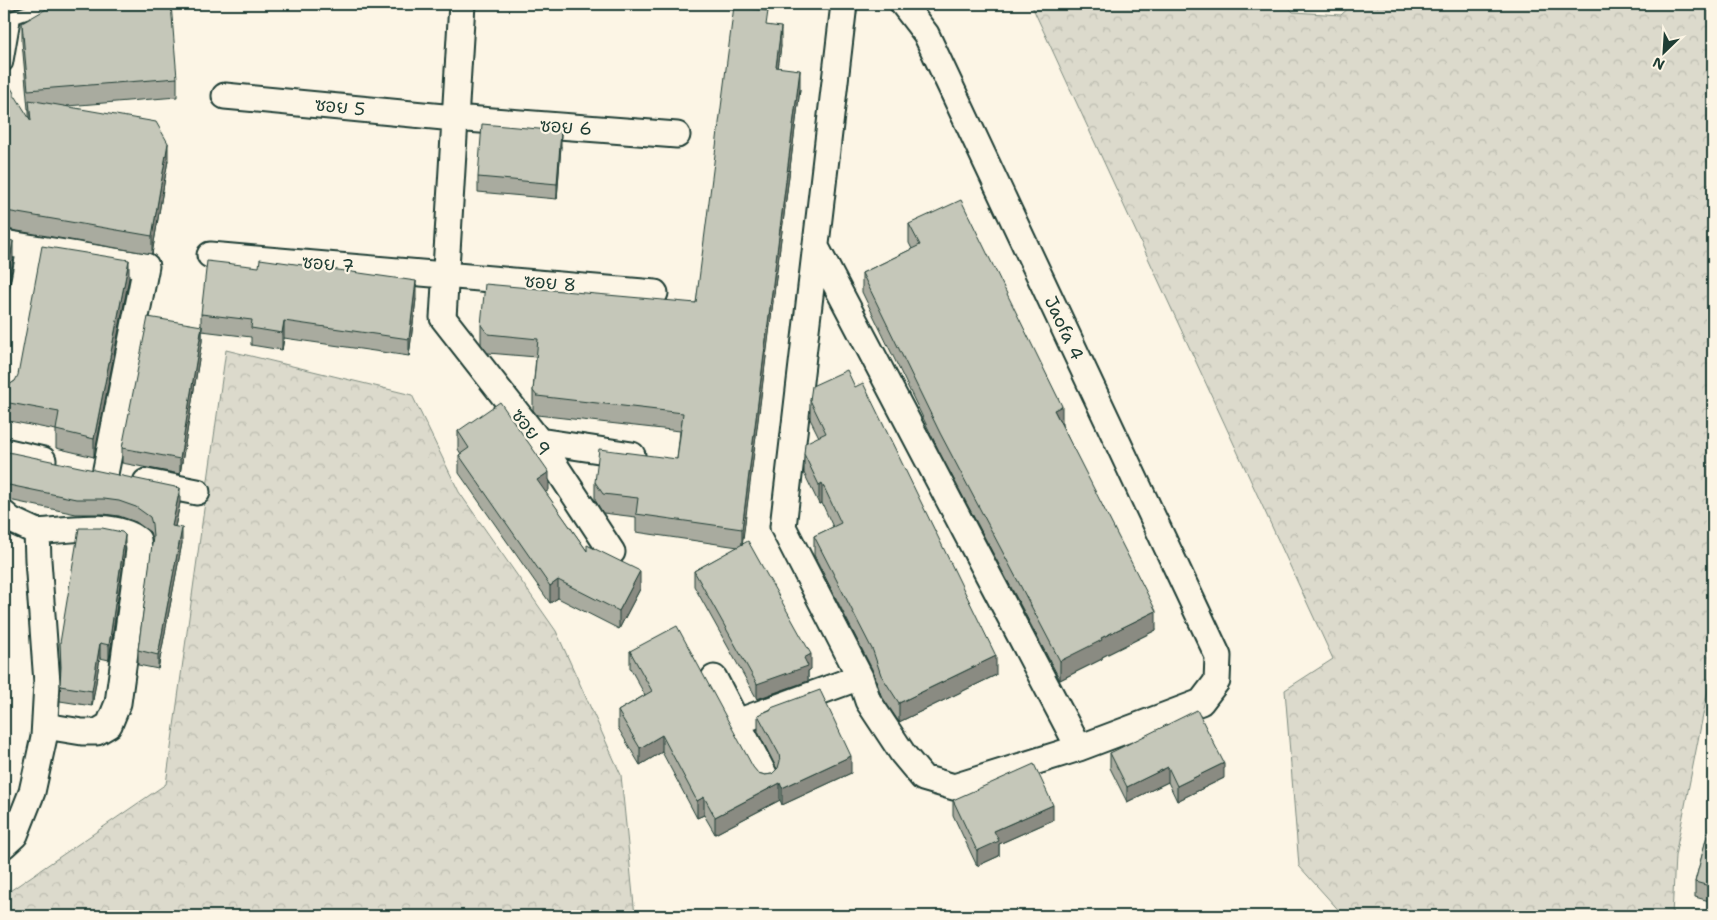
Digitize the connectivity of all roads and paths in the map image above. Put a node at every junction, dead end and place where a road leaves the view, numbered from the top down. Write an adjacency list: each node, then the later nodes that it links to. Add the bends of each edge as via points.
1 (51, 4): 5 (lane, via 14,17)
2 (462, 4): 7 (street)
3 (844, 4): 10 (street)
4 (903, 4): 28 (street, Jaofa 4, via 926,34 1218,656 1217,681 1201,702)
5 (6, 64)
6 (225, 96): 7 (street, ซอย 5)
7 (454, 118): 8 (street, ซอย 6); 13 (street)
8 (678, 135)
9 (4, 243): 11 (street)
10 (816, 247): 24 (street, via 783,527); 28 (street)
11 (30, 248): 15 (street); 19 (street, via 146,266)
12 (210, 255): 13 (street, ซอย 7)
13 (446, 274): 14 (street, ซอย 8); 16 (street, ซอย 9, via 443,318)
14 (655, 293)
15 (4, 390)
16 (539, 441): 18 (street); 23 (street, ซอย 9)
17 (4, 451): 19 (street)
18 (650, 458)
19 (87, 470): 20 (street)
20 (197, 492)
21 (4, 514): 22 (street)
22 (37, 532): 27 (street, via 46,683); 27 (street, via 92,527 131,534 138,540 139,550 118,703 109,725 98,732)
23 (612, 552)
24 (860, 677): 26 (street); 28 (street, via 868,701 923,778 954,787)
25 (714, 678): 26 (street)
26 (738, 722): 29 (street)
27 (45, 726): 30 (street, via 32,792 15,835)
28 (1079, 748)
29 (766, 778)
30 (4, 845)

